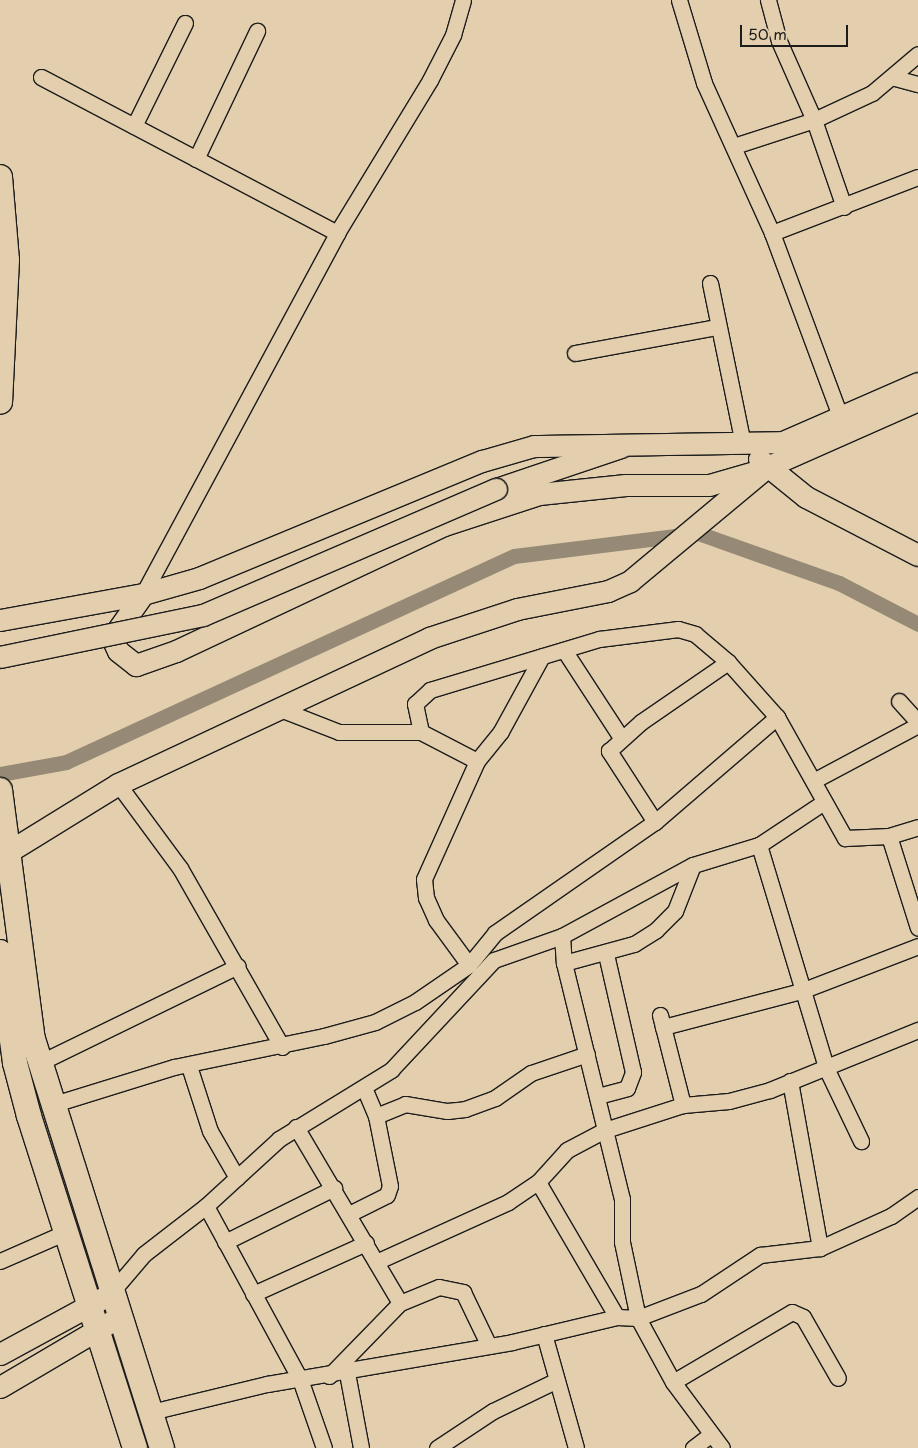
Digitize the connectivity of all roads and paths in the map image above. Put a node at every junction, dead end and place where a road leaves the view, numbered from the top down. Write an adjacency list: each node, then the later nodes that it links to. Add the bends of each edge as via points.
1 (463, 0): 18 (street, via 453,35 430,80)
2 (678, 0): 12 (street, via 704,83)
3 (768, 0): 10 (street, via 779,40)
4 (185, 23): 11 (street)
5 (257, 31): 13 (street)
6 (918, 54): 8 (street)
7 (41, 77): 11 (street)
8 (895, 78): 9 (street); 10 (street)
9 (918, 84)
10 (814, 120): 12 (street); 16 (street)
11 (134, 126): 13 (street)
12 (734, 146): 17 (street)
13 (196, 159): 18 (street)
14 (0, 177): 24 (main road, via 6,260)
15 (918, 177): 16 (street)
16 (844, 207): 17 (street)
17 (772, 233): 25 (street)
18 (337, 234): 30 (street)
19 (710, 283): 20 (street)
20 (717, 327): 21 (street); 27 (street)
21 (575, 353)
22 (918, 383): 25 (street)
23 (918, 400): 28 (street)
24 (0, 402)
25 (841, 419): 27 (street, via 783,442)
26 (635, 442): 27 (street); 30 (street, via 534,446 482,461 262,554); 34 (street, bridge, via 496,489 203,615)
27 (743, 444): 28 (street)
28 (767, 467): 29 (street, via 806,497); 30 (street, via 709,485 626,485 539,494 444,525 176,651 136,665 118,651 112,638); 37 (street, via 630,581 608,591 517,609 429,638)
29 (918, 555)
30 (142, 594): 31 (street)
31 (0, 620)
32 (564, 650): 33 (street); 35 (street, via 644,631 678,628 695,634); 41 (street)
33 (542, 656): 40 (street, via 421,696 415,704); 42 (street, via 501,731)
34 (0, 657)
35 (728, 662): 38 (street); 41 (street)
36 (899, 701): 39 (street)
37 (280, 709): 40 (street, via 339,732); 44 (street)
38 (777, 717): 43 (street); 47 (street)
39 (918, 723): 43 (street)
40 (421, 732): 42 (street)
41 (622, 739): 47 (street, via 611,747 610,756)
42 (477, 761): 61 (street, via 424,879 426,898 436,920)
43 (815, 780): 46 (street)
44 (118, 784): 50 (street); 62 (street, via 180,868)
45 (0, 790): 50 (main road)
46 (824, 802): 49 (street, via 845,838); 51 (street)
47 (655, 822): 55 (street, via 502,927)
48 (918, 827): 49 (street)
49 (889, 836): 53 (street)
50 (7, 844): 64 (main road)
51 (759, 845): 52 (street); 63 (street)
52 (693, 866): 54 (street); 58 (street, via 675,911 649,934)
53 (918, 928)
54 (562, 936): 59 (street); 60 (street)
55 (482, 946): 59 (street); 61 (street)
56 (918, 946): 63 (street)
57 (0, 952): 64 (main road)
58 (606, 954): 60 (street); 73 (street, via 633,1072 627,1088)
59 (494, 960): 72 (street, via 414,1048)
60 (564, 963): 67 (street)
61 (468, 965): 66 (street, via 415,1002 375,1022)
62 (238, 966): 66 (street); 68 (street)
63 (801, 991): 70 (street); 75 (street, via 662,1021)
64 (11, 1023): 68 (main road); 86 (main road, via 28,1116)
65 (917, 1032): 70 (street)
66 (282, 1047): 69 (street)
67 (587, 1054): 73 (street); 76 (street, via 531,1074 495,1098 465,1109 447,1111 405,1104)
68 (39, 1063): 74 (main road)
69 (189, 1066): 74 (street); 80 (street, via 210,1131)
70 (826, 1070): 71 (street); 79 (street)
71 (790, 1081): 75 (street, via 729,1101); 89 (street)
72 (364, 1088): 76 (street); 77 (street)
73 (598, 1096): 78 (street)
74 (51, 1105): 92 (main road)
75 (682, 1105): 78 (street)
76 (376, 1116): 85 (street, via 390,1186 379,1201)
77 (296, 1127): 80 (street); 82 (street)
78 (605, 1130): 81 (street, via 567,1150); 98 (street, via 622,1199 626,1274)
79 (861, 1141)
80 (238, 1178): 84 (street)
81 (538, 1182): 91 (street, via 508,1202); 97 (street)
82 (334, 1188): 85 (street); 87 (street)
83 (917, 1202): 89 (street)
84 (206, 1206): 87 (street); 92 (street, via 144,1254)
85 (349, 1214): 88 (street)
86 (66, 1232): 90 (street); 95 (main road)
87 (225, 1242): 93 (street)
88 (366, 1244): 91 (street); 93 (street)
89 (820, 1248): 98 (street, via 760,1255 701,1294)
90 (0, 1261)
91 (376, 1262): 94 (street)
92 (110, 1294): 95 (street); 96 (main road)
93 (253, 1294): 106 (street)
94 (400, 1303): 101 (street, via 451,1286 463,1292); 104 (street)
95 (89, 1305): 99 (main road); 102 (street)
96 (119, 1317): 99 (street); 110 (main road)
97 (617, 1318): 98 (street); 100 (street)
98 (638, 1318): 108 (street)
99 (96, 1328): 109 (street); 113 (main road)
100 (544, 1334): 101 (street); 107 (street)
101 (489, 1346): 103 (street)
102 (0, 1354)
103 (346, 1373): 104 (street); 116 (street)
104 (329, 1376): 106 (street)
105 (838, 1378): 108 (street, via 803,1317 792,1312)
106 (300, 1380): 110 (street); 115 (street)
107 (555, 1381): 112 (street, via 493,1411); 118 (street)
108 (673, 1382): 111 (street)
109 (0, 1387)
110 (151, 1412): 114 (main road)
111 (710, 1435): 119 (street); 120 (street)
112 (456, 1442): 117 (street)
113 (135, 1448)
114 (162, 1448)
115 (324, 1448)
116 (361, 1448)
117 (436, 1448)
118 (576, 1448)
119 (693, 1448)
120 (722, 1448)

